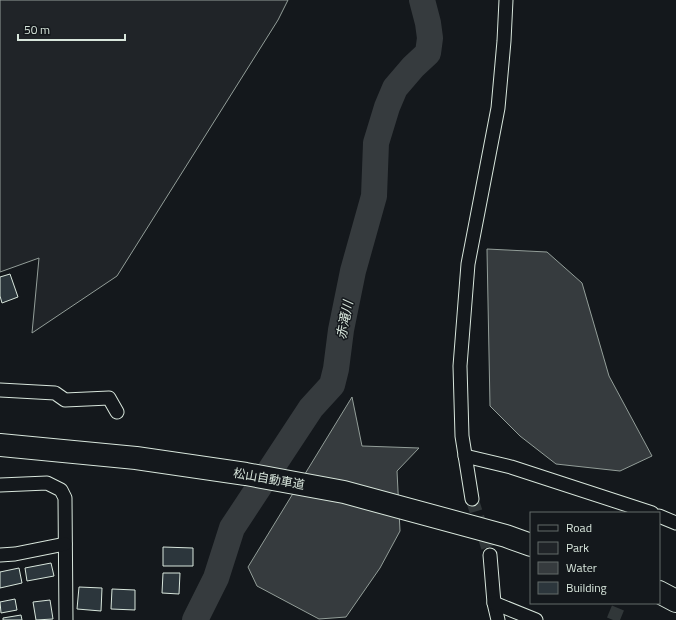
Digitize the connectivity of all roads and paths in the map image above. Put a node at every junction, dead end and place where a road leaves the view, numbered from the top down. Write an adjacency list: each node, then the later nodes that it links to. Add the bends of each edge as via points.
1 (506, 0): 5 (street, via 498,108 468,264 460,366)
2 (0, 390): 3 (street, via 55,393 65,400 109,398)
3 (117, 412)
4 (0, 446): 7 (highway, 松山自動車道)
5 (465, 456): 9 (street); 10 (street, via 518,470)
6 (0, 458): 7 (highway)
7 (155, 460): 14 (highway, 松山自動車道, via 344,492)
8 (0, 485): 13 (street, via 47,483 62,490 65,498)
9 (472, 499)
10 (649, 512)
11 (660, 516): 12 (street)
12 (676, 523)
13 (65, 544): 15 (street); 20 (street)
14 (530, 545)
15 (0, 555)
16 (490, 555): 19 (street)
17 (660, 593): 18 (highway)
18 (676, 601)
19 (494, 603): 21 (street); 22 (street)
20 (66, 620)
21 (498, 620)
22 (536, 620)

